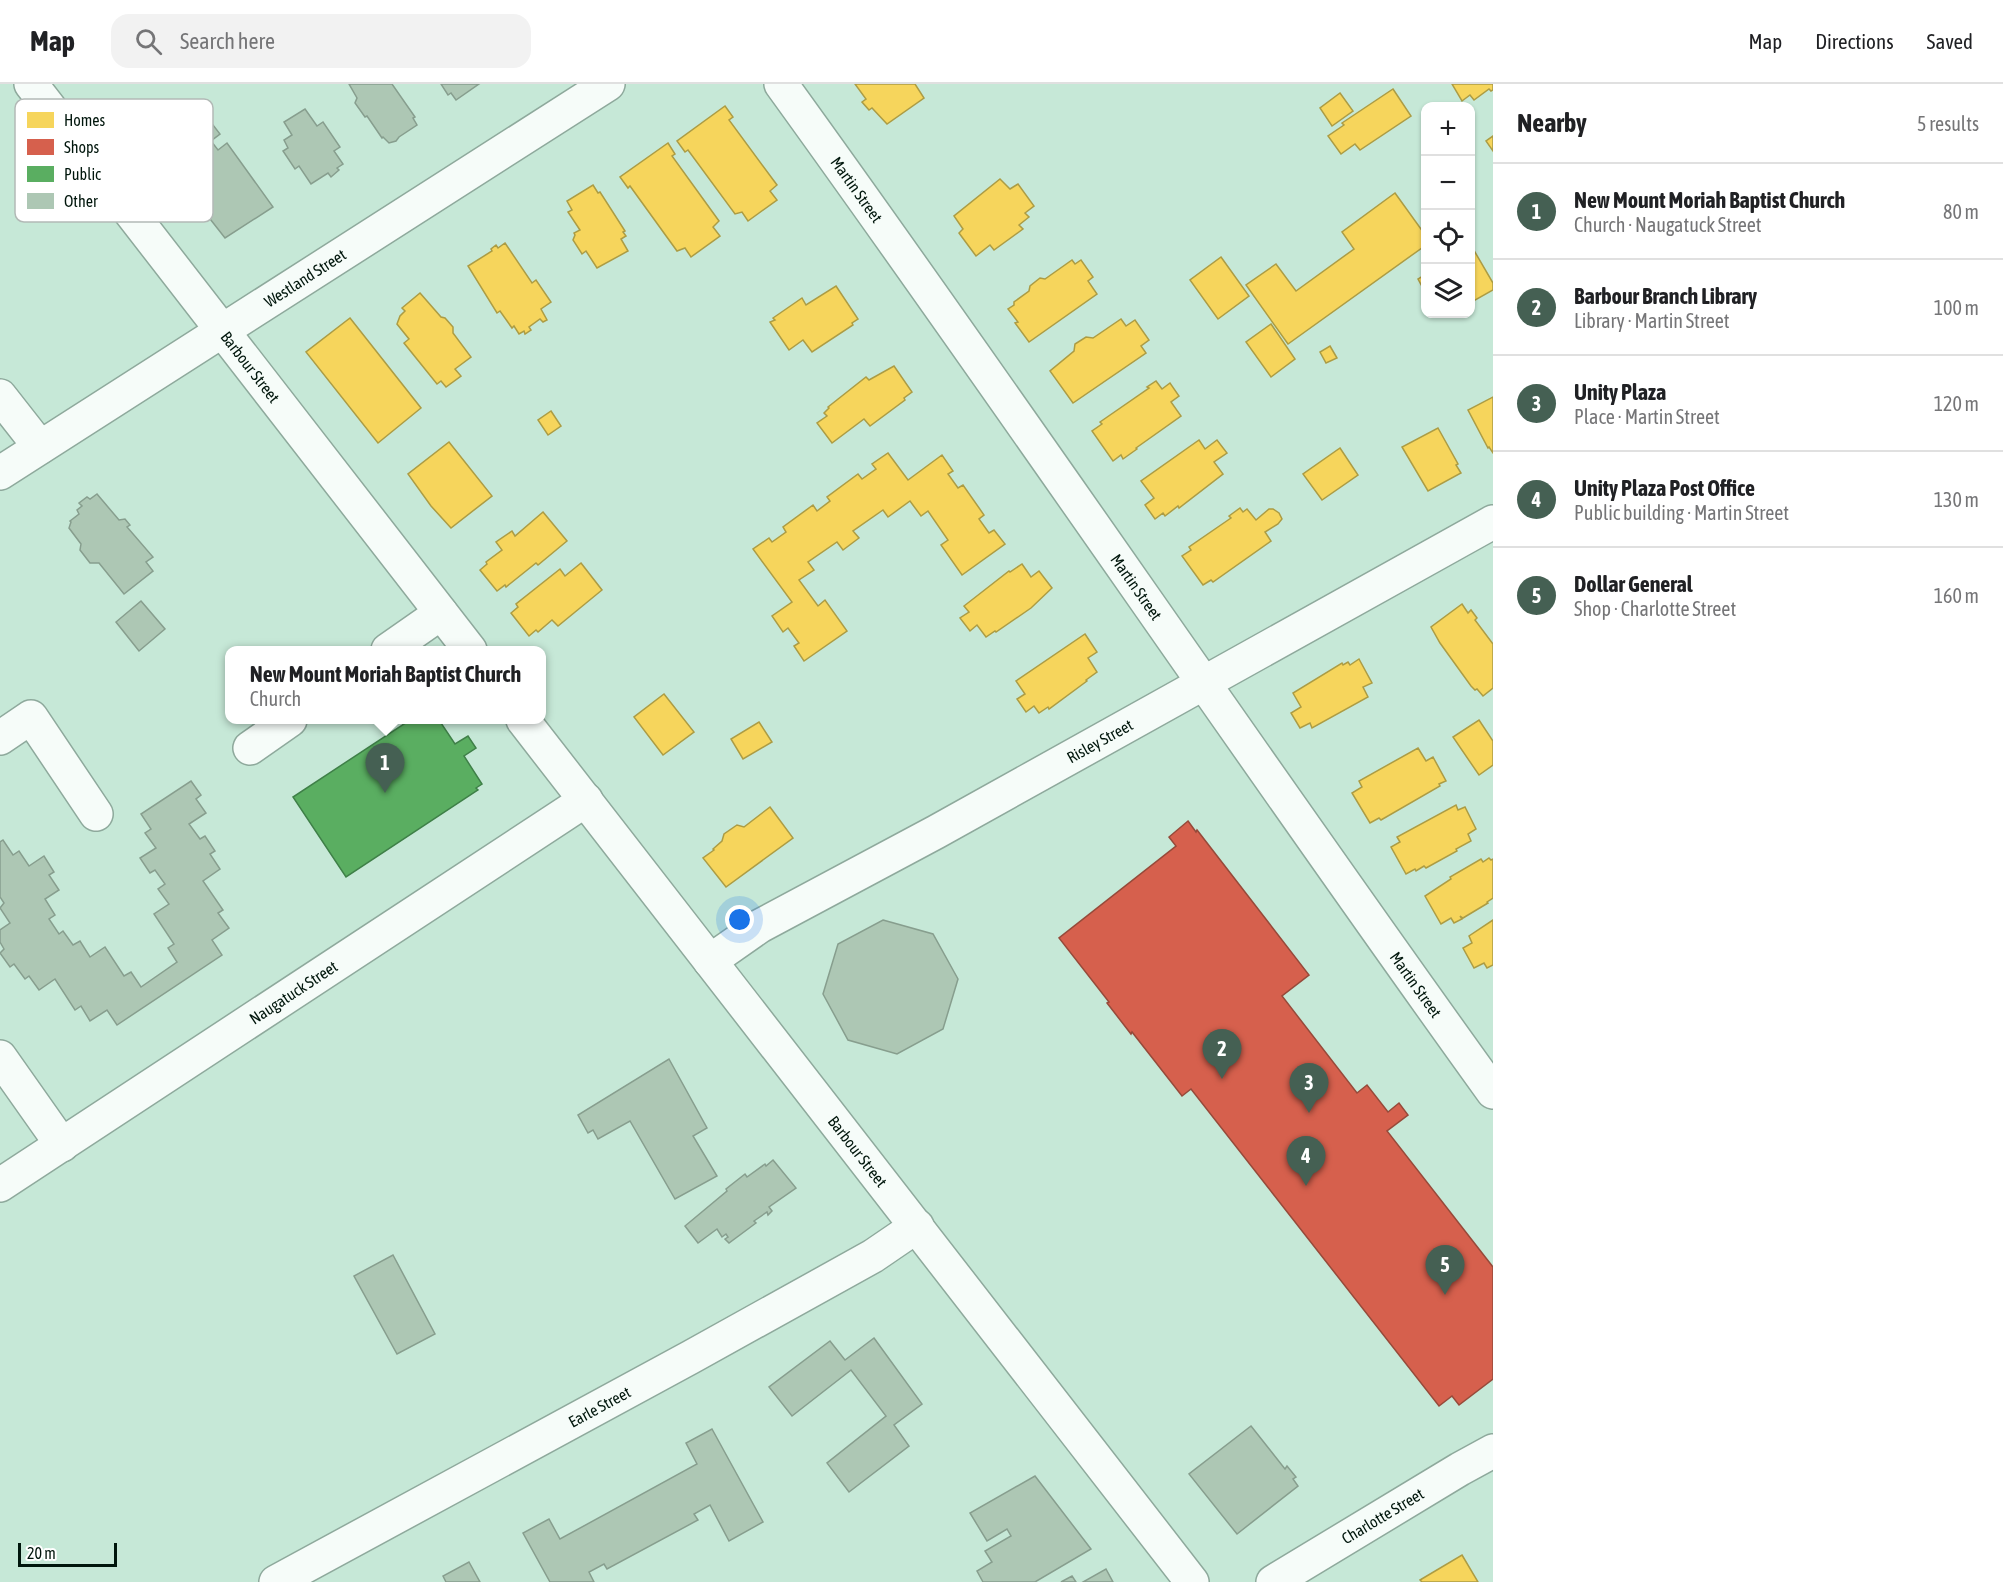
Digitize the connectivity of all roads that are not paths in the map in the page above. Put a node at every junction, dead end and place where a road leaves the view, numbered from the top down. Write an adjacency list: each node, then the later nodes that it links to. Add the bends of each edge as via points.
1 (31, 84): 4 (street, Barbour Street)
2 (608, 84): 6 (street, Westland Street)
3 (781, 84): 14 (street, Martin Street)
4 (43, 99)
5 (138, 222): 6 (street, Barbour Street)
6 (223, 331): 8 (street, Westland Street); 11 (street, Barbour Street)
7 (0, 396): 8 (street)
8 (40, 447): 9 (street, Westland Street)
9 (0, 473)
10 (1493, 522): 14 (street, Risley Street)
11 (441, 613): 12 (street); 13 (street, Barbour Street)
12 (395, 646)
13 (466, 646)
14 (1203, 682): 21 (street, Risley Street, via 760,927); 23 (street, Martin Street)
15 (284, 724): 18 (street)
16 (526, 724): 19 (street, Barbour Street)
17 (0, 738): 20 (street, via 31,717)
18 (250, 747)
19 (586, 800): 21 (street, Barbour Street); 24 (street, Naugatuck Street)
20 (96, 814)
21 (710, 961): 26 (street, Barbour Street)
22 (0, 1058): 24 (street)
23 (1493, 1092)
24 (62, 1145): 25 (street, Naugatuck Street)
25 (0, 1185)
26 (917, 1226): 28 (street, Earle Street, via 873,1256 691,1358); 29 (street, Barbour Street)
27 (1493, 1451): 30 (street, Charlotte Street)
28 (276, 1582)
29 (1192, 1582)
30 (1273, 1582)

